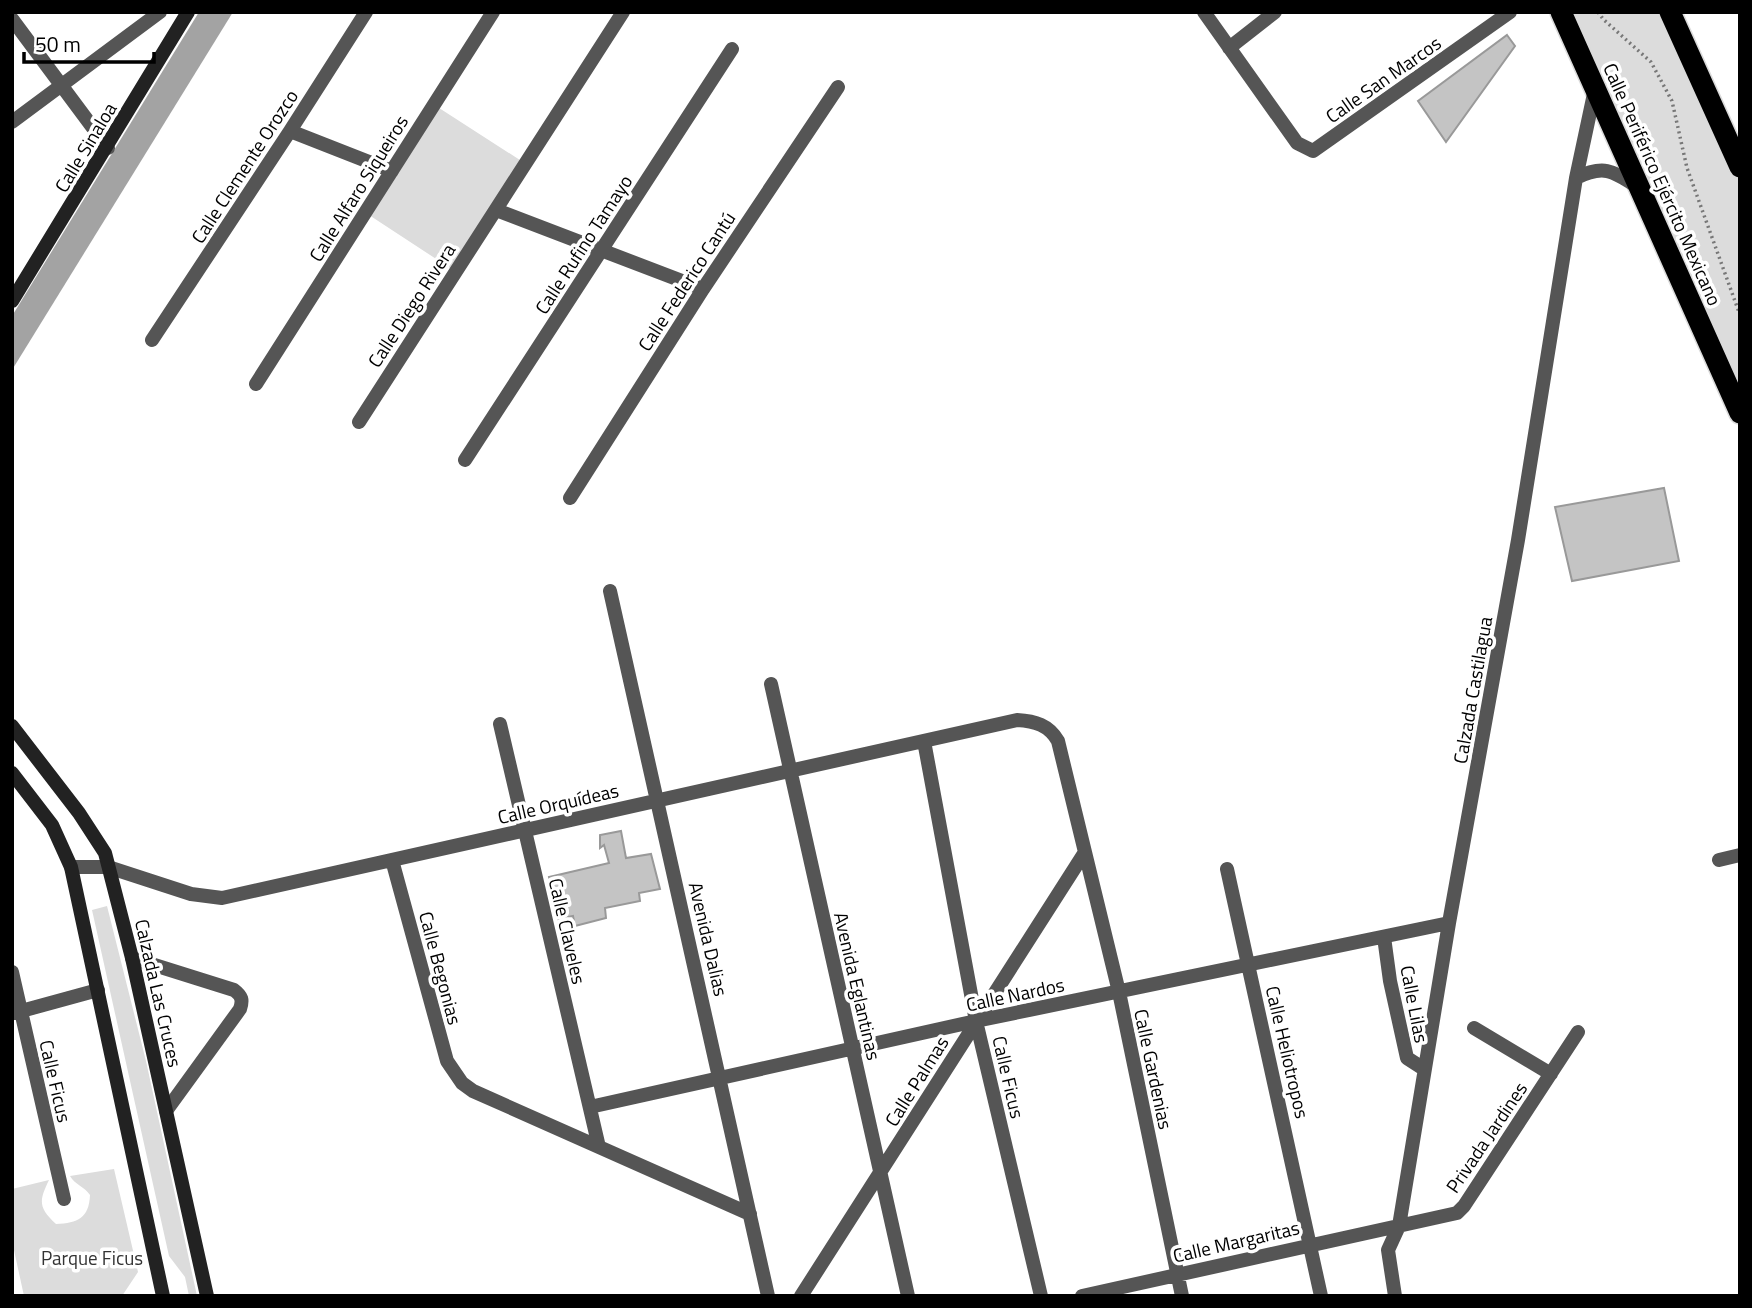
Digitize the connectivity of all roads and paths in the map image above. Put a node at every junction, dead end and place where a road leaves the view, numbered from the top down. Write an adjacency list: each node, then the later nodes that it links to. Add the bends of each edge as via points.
1 (160, 12): 15 (street)
2 (188, 12): 20 (street, Calle Sinaloa)
3 (366, 12): 19 (street, Calle Clemente Orozco)
4 (493, 12): 22 (street, Calle Alfaro Siqueiros)
5 (623, 12): 25 (street, Calle Diego Rivera)
6 (1203, 12): 13 (street)
7 (1275, 12): 13 (street)
8 (1510, 12): 13 (street, Calle San Marcos, via 1313,151 1297,143)
9 (1561, 12): 17 (highway, Calle Periférico Ejército Mexicano)
10 (1598, 12): 29 (path, via 1651,62 1672,101 1687,167)
11 (1671, 12): 21 (highway)
12 (12, 19): 15 (street)
13 (1229, 48)
14 (732, 49): 26 (street, Calle Rufino Tamayo)
15 (62, 85): 18 (street); 20 (street)
16 (838, 87): 27 (street, Calle Federico Cantú)
17 (1595, 89): 23 (street, Calzada Castilagua); 24 (highway, Calle Periférico Ejército Mexicano)
18 (12, 122)
19 (290, 131): 22 (street); 30 (street, Calle Clemente Orozco)
20 (108, 148): 28 (street, Calle Sinaloa)
21 (1740, 167)
22 (392, 171): 31 (street, Calle Alfaro Siqueiros)
23 (1576, 178): 24 (street, via 1599,169); 53 (street, Calzada Castilagua, via 1518,540)
24 (1640, 188): 32 (highway, Calle Periférico Ejército Mexicano)
25 (496, 210): 26 (street); 33 (street, Calle Diego Rivera)
26 (602, 250): 27 (street); 34 (street, Calle Rufino Tamayo)
27 (703, 289): 35 (street, Calle Federico Cantú)
28 (12, 301)
29 (1740, 315)
30 (152, 340)
31 (256, 384)
32 (1740, 413)
33 (359, 422)
34 (465, 460)
35 (570, 498)
36 (610, 591): 44 (street, Avenida Dalias)
37 (771, 684): 42 (street, Avenida Eglantinas)
38 (500, 723): 45 (street, Calle Claveles)
39 (12, 726): 51 (street, Calzada Las Cruces, via 97,840)
40 (1053, 732): 41 (street, Calle Orquídeas, via 1017,720); 46 (street, Calle Gardenias)
41 (924, 741): 42 (street, Calle Orquídeas); 61 (street, Calle Ficus)
42 (790, 770): 44 (street, Calle Orquídeas); 64 (street, Avenida Eglantinas)
43 (12, 773): 50 (street, via 52,825)
44 (658, 800): 45 (street, Calle Orquídeas); 67 (street, Avenida Dalias)
45 (524, 830): 48 (street, Calle Orquídeas); 68 (street, Calle Claveles)
46 (1085, 852): 59 (street, Calle Gardenias); 61 (street, Calle Palmas)
47 (1740, 855): 49 (street)
48 (391, 860): 51 (street, Calle Orquídeas, via 222,898 191,894); 70 (street, Calle Begonias, via 447,1061 462,1083)
49 (1719, 860)
50 (71, 867): 51 (street, Calle Orquídeas); 58 (street)
51 (108, 867): 55 (street, Calzada Las Cruces)
52 (1227, 869): 56 (street, Calle Heliotropos)
53 (1449, 923): 54 (street, Calle Nardos); 65 (street, Calzada Castilagua)
54 (1384, 937): 56 (street, Calle Nardos); 65 (street, Calle Lilas, via 1407,1058)
55 (132, 958): 69 (street, Calzada Las Cruces); 69 (street, via 234,990 243,1002)
56 (1248, 965): 59 (street, Calle Nardos); 75 (street, Calle Heliotropos)
57 (12, 972): 60 (street, Calle Ficus)
58 (98, 990): 60 (street); 77 (street)
59 (1119, 992): 61 (street, Calle Nardos); 76 (street, Calle Gardenias)
60 (16, 1012): 72 (street, Calle Ficus)
61 (976, 1021): 64 (street, Calle Nardos); 71 (street, Calle Palmas); 82 (street, Calle Ficus)
62 (1474, 1028): 66 (street)
63 (1578, 1032): 66 (street, Privada Jardines)
64 (852, 1049): 67 (street, Calle Nardos); 71 (street, Avenida Eglantinas)
65 (1424, 1069): 74 (street, Calzada Castilagua)
66 (1551, 1074): 74 (street, Privada Jardines, via 1464,1206 1446,1217)
67 (720, 1078): 68 (street, Calle Nardos); 73 (street, Avenida Dalias)
68 (590, 1107): 70 (street, Calle Claveles)
69 (166, 1111): 78 (street, Calzada Las Cruces)
70 (599, 1147): 73 (street)
71 (880, 1174): 80 (street, Calle Palmas); 81 (street, Avenida Eglantinas)
72 (64, 1199)
73 (750, 1214): 79 (street, Avenida Dalias)
74 (1399, 1226): 75 (street, Calle Margaritas); 86 (street, Calzada Castilagua, via 1388,1250)
75 (1311, 1244): 76 (street, Calle Margaritas); 85 (street, Calle Heliotropos)
76 (1178, 1274): 83 (street, Calle Margaritas); 84 (street, Calle Gardenias)
77 (163, 1296)
78 (207, 1296)
79 (768, 1296)
80 (801, 1296)
81 (908, 1296)
82 (1041, 1296)
83 (1082, 1296)
84 (1182, 1296)
85 (1321, 1296)
86 (1395, 1296)

